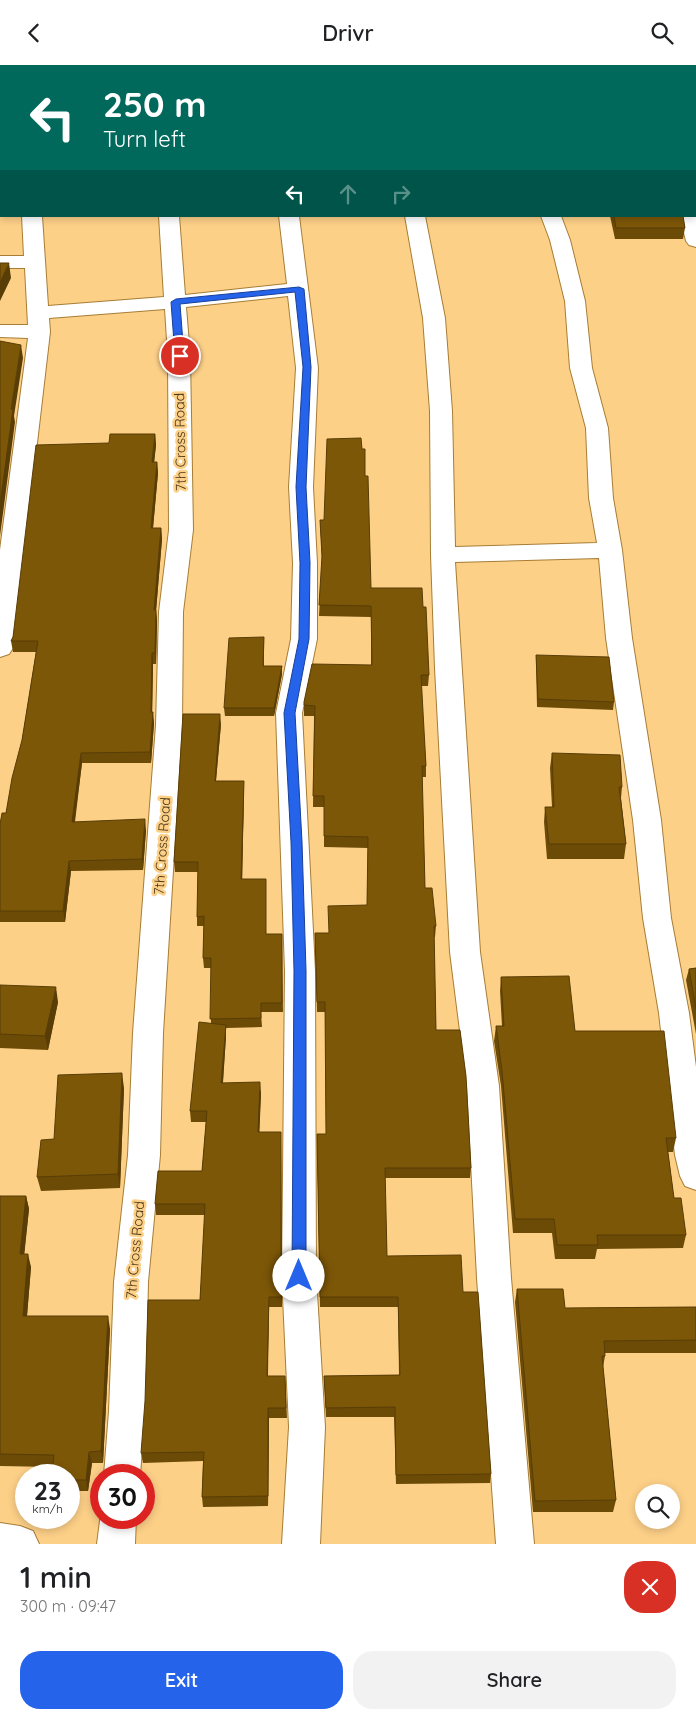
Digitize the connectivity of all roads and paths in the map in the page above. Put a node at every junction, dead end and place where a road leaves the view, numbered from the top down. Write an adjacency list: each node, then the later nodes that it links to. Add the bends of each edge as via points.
1 (32, 217): 9 (street)
2 (169, 217): 11 (street, 7th Cross Road)
3 (289, 217): 10 (street)
4 (415, 217): 15 (street, via 435,328)
5 (551, 217): 14 (street, via 575,301 581,368 596,429 601,498)
6 (690, 217): 7 (street)
7 (696, 241)
8 (0, 262): 9 (street)
9 (35, 262): 12 (street)
10 (299, 289): 11 (street); 23 (street, via 307,367 301,487 304,639 289,713 300,971 299,1276 307,1427)
11 (176, 302): 12 (street); 18 (street, 7th Cross Road, via 180,356 181,530 171,612 169,735)
12 (38, 322): 13 (street); 16 (street)
13 (0, 331)
14 (610, 550): 15 (street); 17 (street, via 619,638)
15 (443, 555): 24 (street, via 465,951 483,1086)
16 (0, 648)
17 (696, 1176)
18 (123, 1464)
19 (117, 1529): 22 (street)
20 (0, 1541): 21 (street)
21 (20, 1544)
22 (116, 1544)
23 (301, 1544)
24 (515, 1544)

